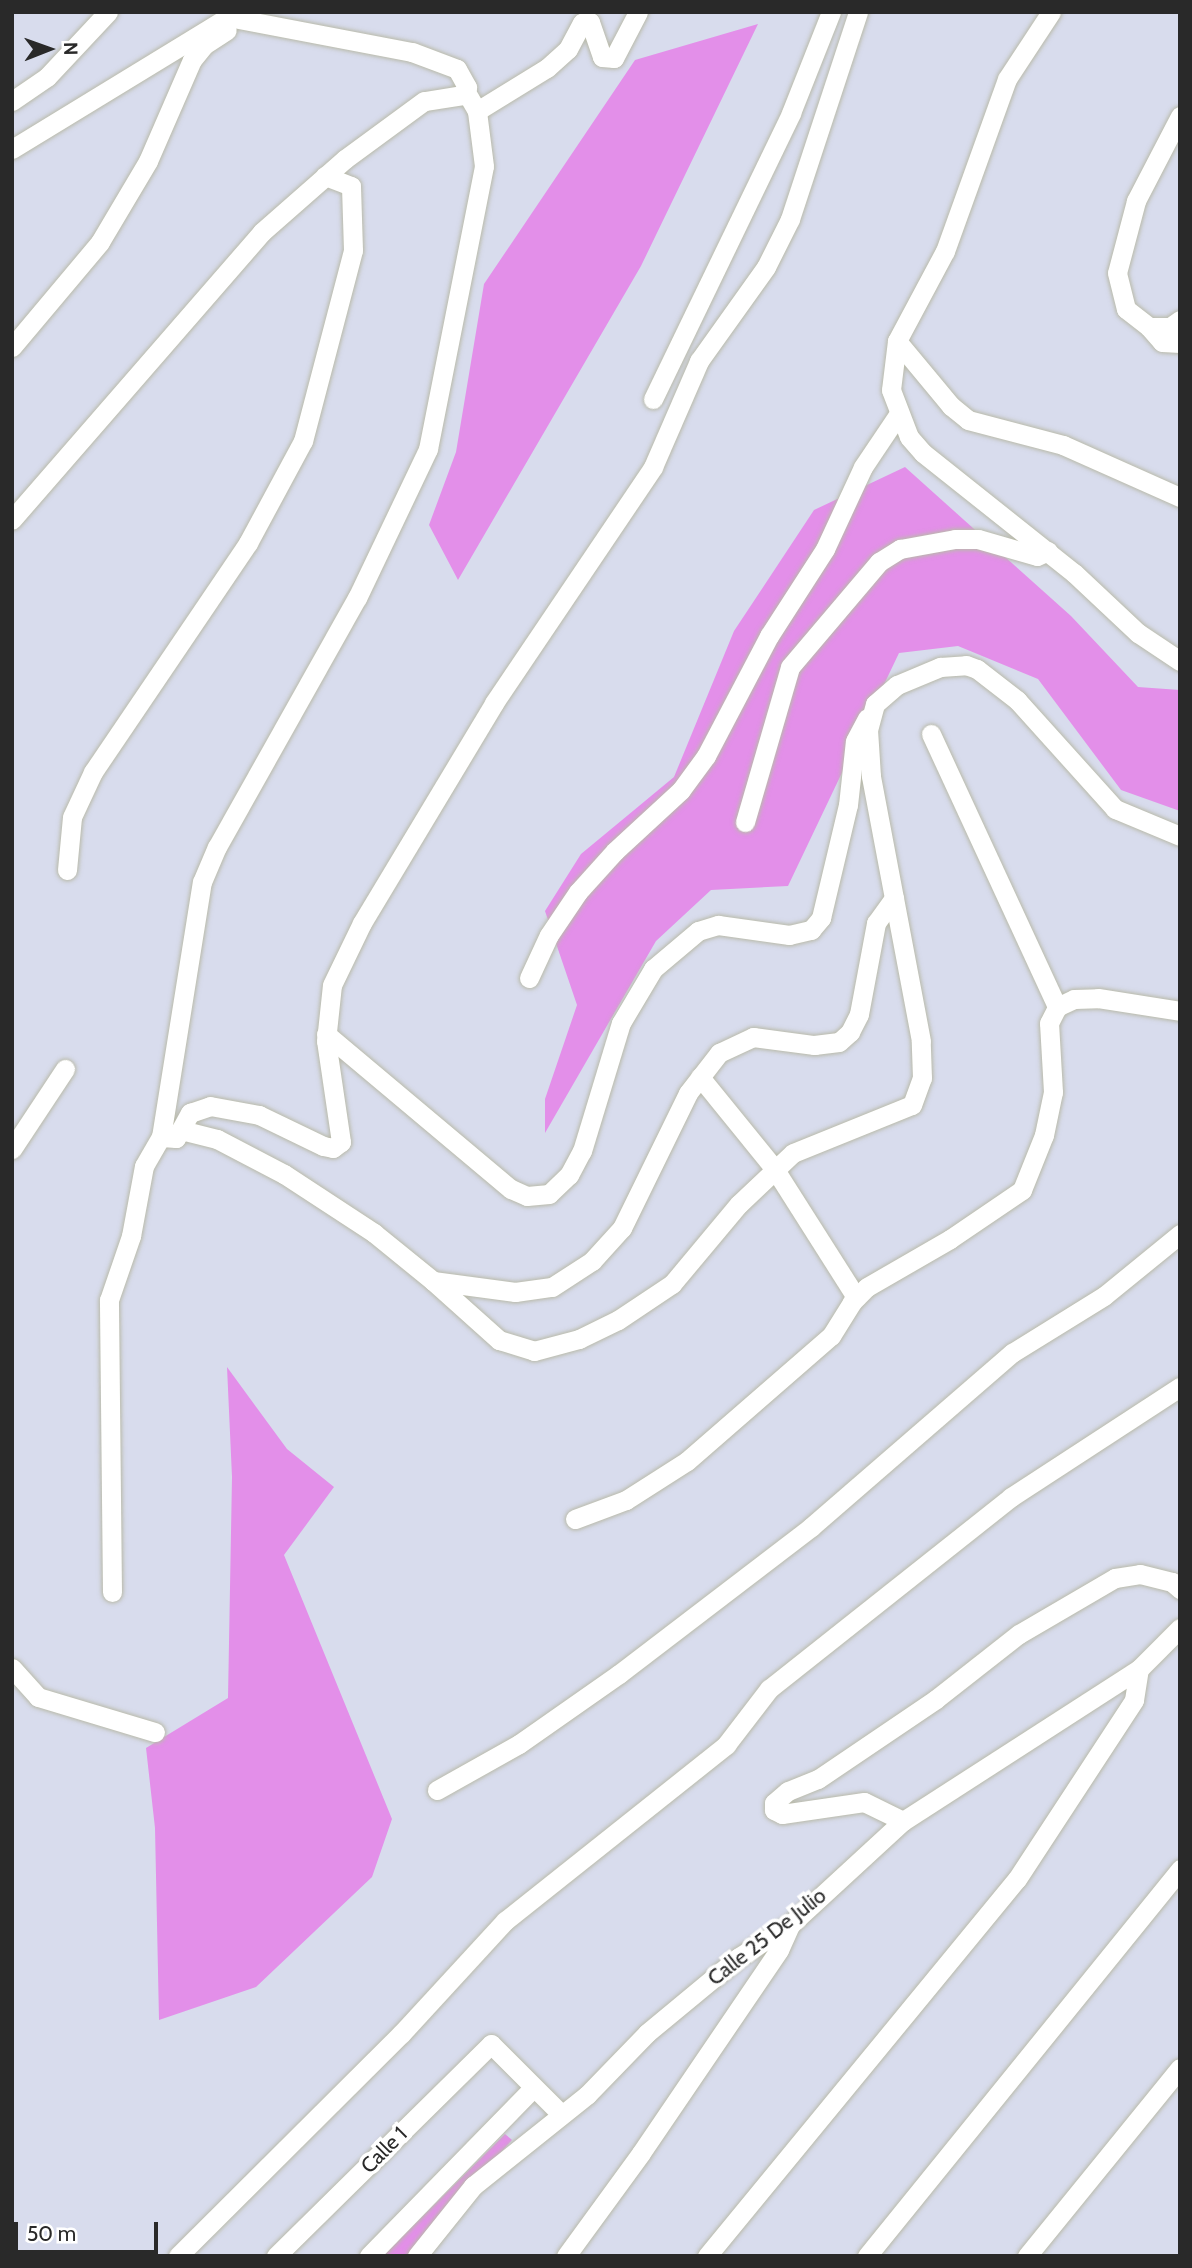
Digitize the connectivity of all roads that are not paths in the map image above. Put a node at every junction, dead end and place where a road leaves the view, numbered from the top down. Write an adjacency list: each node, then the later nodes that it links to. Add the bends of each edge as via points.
1 (107, 12): 8 (street, via 47,77)
2 (638, 12): 9 (street, via 614,58 602,57 590,22 582,23 568,49 547,68)
3 (831, 12): 18 (street, via 792,113)
4 (858, 12): 33 (street, via 790,219 766,267 699,361 653,467 494,703 362,923 332,985)
5 (1051, 12): 15 (street, via 1007,79 945,251)
6 (244, 15): 7 (street, via 412,52 457,69 466,80); 11 (street, via 216,21); 17 (street, via 214,36 192,60 148,161 100,242)
7 (466, 92): 9 (street); 12 (street, via 424,101)
8 (12, 101)
9 (477, 111): 37 (street, via 484,166 480,198 456,294 428,449 357,598 217,847 202,883)
10 (1180, 116): 14 (street, via 1136,201 1117,273 1126,309)
11 (12, 149)
12 (326, 176): 21 (street, via 262,232); 28 (street, via 351,186 353,250 303,441 248,543 93,772 72,817)
13 (1180, 320): 14 (street, via 1170,327)
14 (1149, 327): 16 (street, via 1162,342)
15 (897, 341): 19 (street, via 891,390); 20 (street, via 951,407 968,420 1063,445)
16 (1180, 343)
17 (12, 347)
18 (653, 399)
19 (898, 415): 22 (street, via 923,453); 30 (street, via 863,467 825,549 769,636 706,756 681,790 615,850 578,892 549,935)
20 (1180, 497)
21 (12, 520)
22 (1048, 551): 23 (street, via 1138,634); 26 (street, via 1037,556 978,539 955,538 900,549 879,562 790,667)
23 (1180, 661)
24 (869, 715): 27 (street, via 875,704 906,680 940,667 967,665 1001,685 1115,809); 29 (street, via 871,776); 33 (street, via 855,741 848,805 821,918 811,930 789,935 718,925 698,931 653,970 621,1024 582,1151 569,1175 549,1194 527,1196 511,1189)
25 (931, 734): 31 (street)
26 (745, 822)
27 (1180, 836)
28 (67, 870)
29 (894, 898): 35 (street, via 876,923 859,1014 850,1032 839,1042 814,1045 753,1037 737,1041 719,1053); 39 (street, via 921,1041 919,1092 900,1113 808,1144)
30 (529, 978)
31 (1057, 1007): 32 (street, via 1074,999 1098,998); 42 (street, via 1049,1023 1051,1101 1044,1135 1022,1189)
32 (1180, 1012)
33 (326, 1034): 36 (street, via 342,1131 337,1146 323,1146 259,1115 217,1106 193,1110)
34 (65, 1069): 38 (street)
35 (700, 1077): 39 (street); 41 (street, via 622,1228 584,1267 537,1291)
36 (181, 1130): 37 (street, via 172,1139); 41 (street, via 217,1139 284,1174 374,1233)
37 (161, 1137): 46 (street, via 144,1166 131,1236 109,1300)
38 (12, 1149)
39 (774, 1168): 41 (street, via 672,1284 618,1320 557,1347 534,1351 499,1340); 42 (street)
40 (1180, 1234): 51 (street, via 1104,1296 1012,1353 811,1527 619,1675 519,1744)
41 (433, 1281)
42 (856, 1297): 44 (street, via 831,1336 687,1461 626,1500)
43 (1180, 1387): 58 (street, via 1011,1497 769,1689 726,1745 505,1921 401,2034)
44 (575, 1519)
45 (1180, 1589): 52 (street, via 1172,1582 1140,1574 1115,1578 1019,1634 936,1699 818,1779 788,1791 774,1803 774,1810 782,1814 864,1802)
46 (111, 1592)
47 (1180, 1628): 49 (street, Calle 25 De Julio)
48 (12, 1668): 50 (street, via 38,1697)
49 (1139, 1669): 52 (street, Calle 25 De Julio); 63 (street, via 1134,1700 1017,1879)
50 (155, 1732)
51 (437, 1790)
52 (903, 1821): 54 (street, Calle 25 De Julio)
53 (1180, 1869): 64 (street)
54 (791, 1924): 57 (street, Calle 25 De Julio, via 739,1957 654,2027 587,2095); 62 (street, via 779,1950)
55 (1180, 2068): 65 (street)
56 (533, 2088): 57 (street); 59 (street, Calle 1, via 491,2044); 60 (street)
57 (560, 2113): 61 (street, Calle 25 De Julio, via 473,2186)
58 (178, 2256)
59 (276, 2256)
60 (369, 2256)
61 (417, 2256)
62 (566, 2256)
63 (707, 2256)
64 (867, 2256)
65 (1027, 2256)

